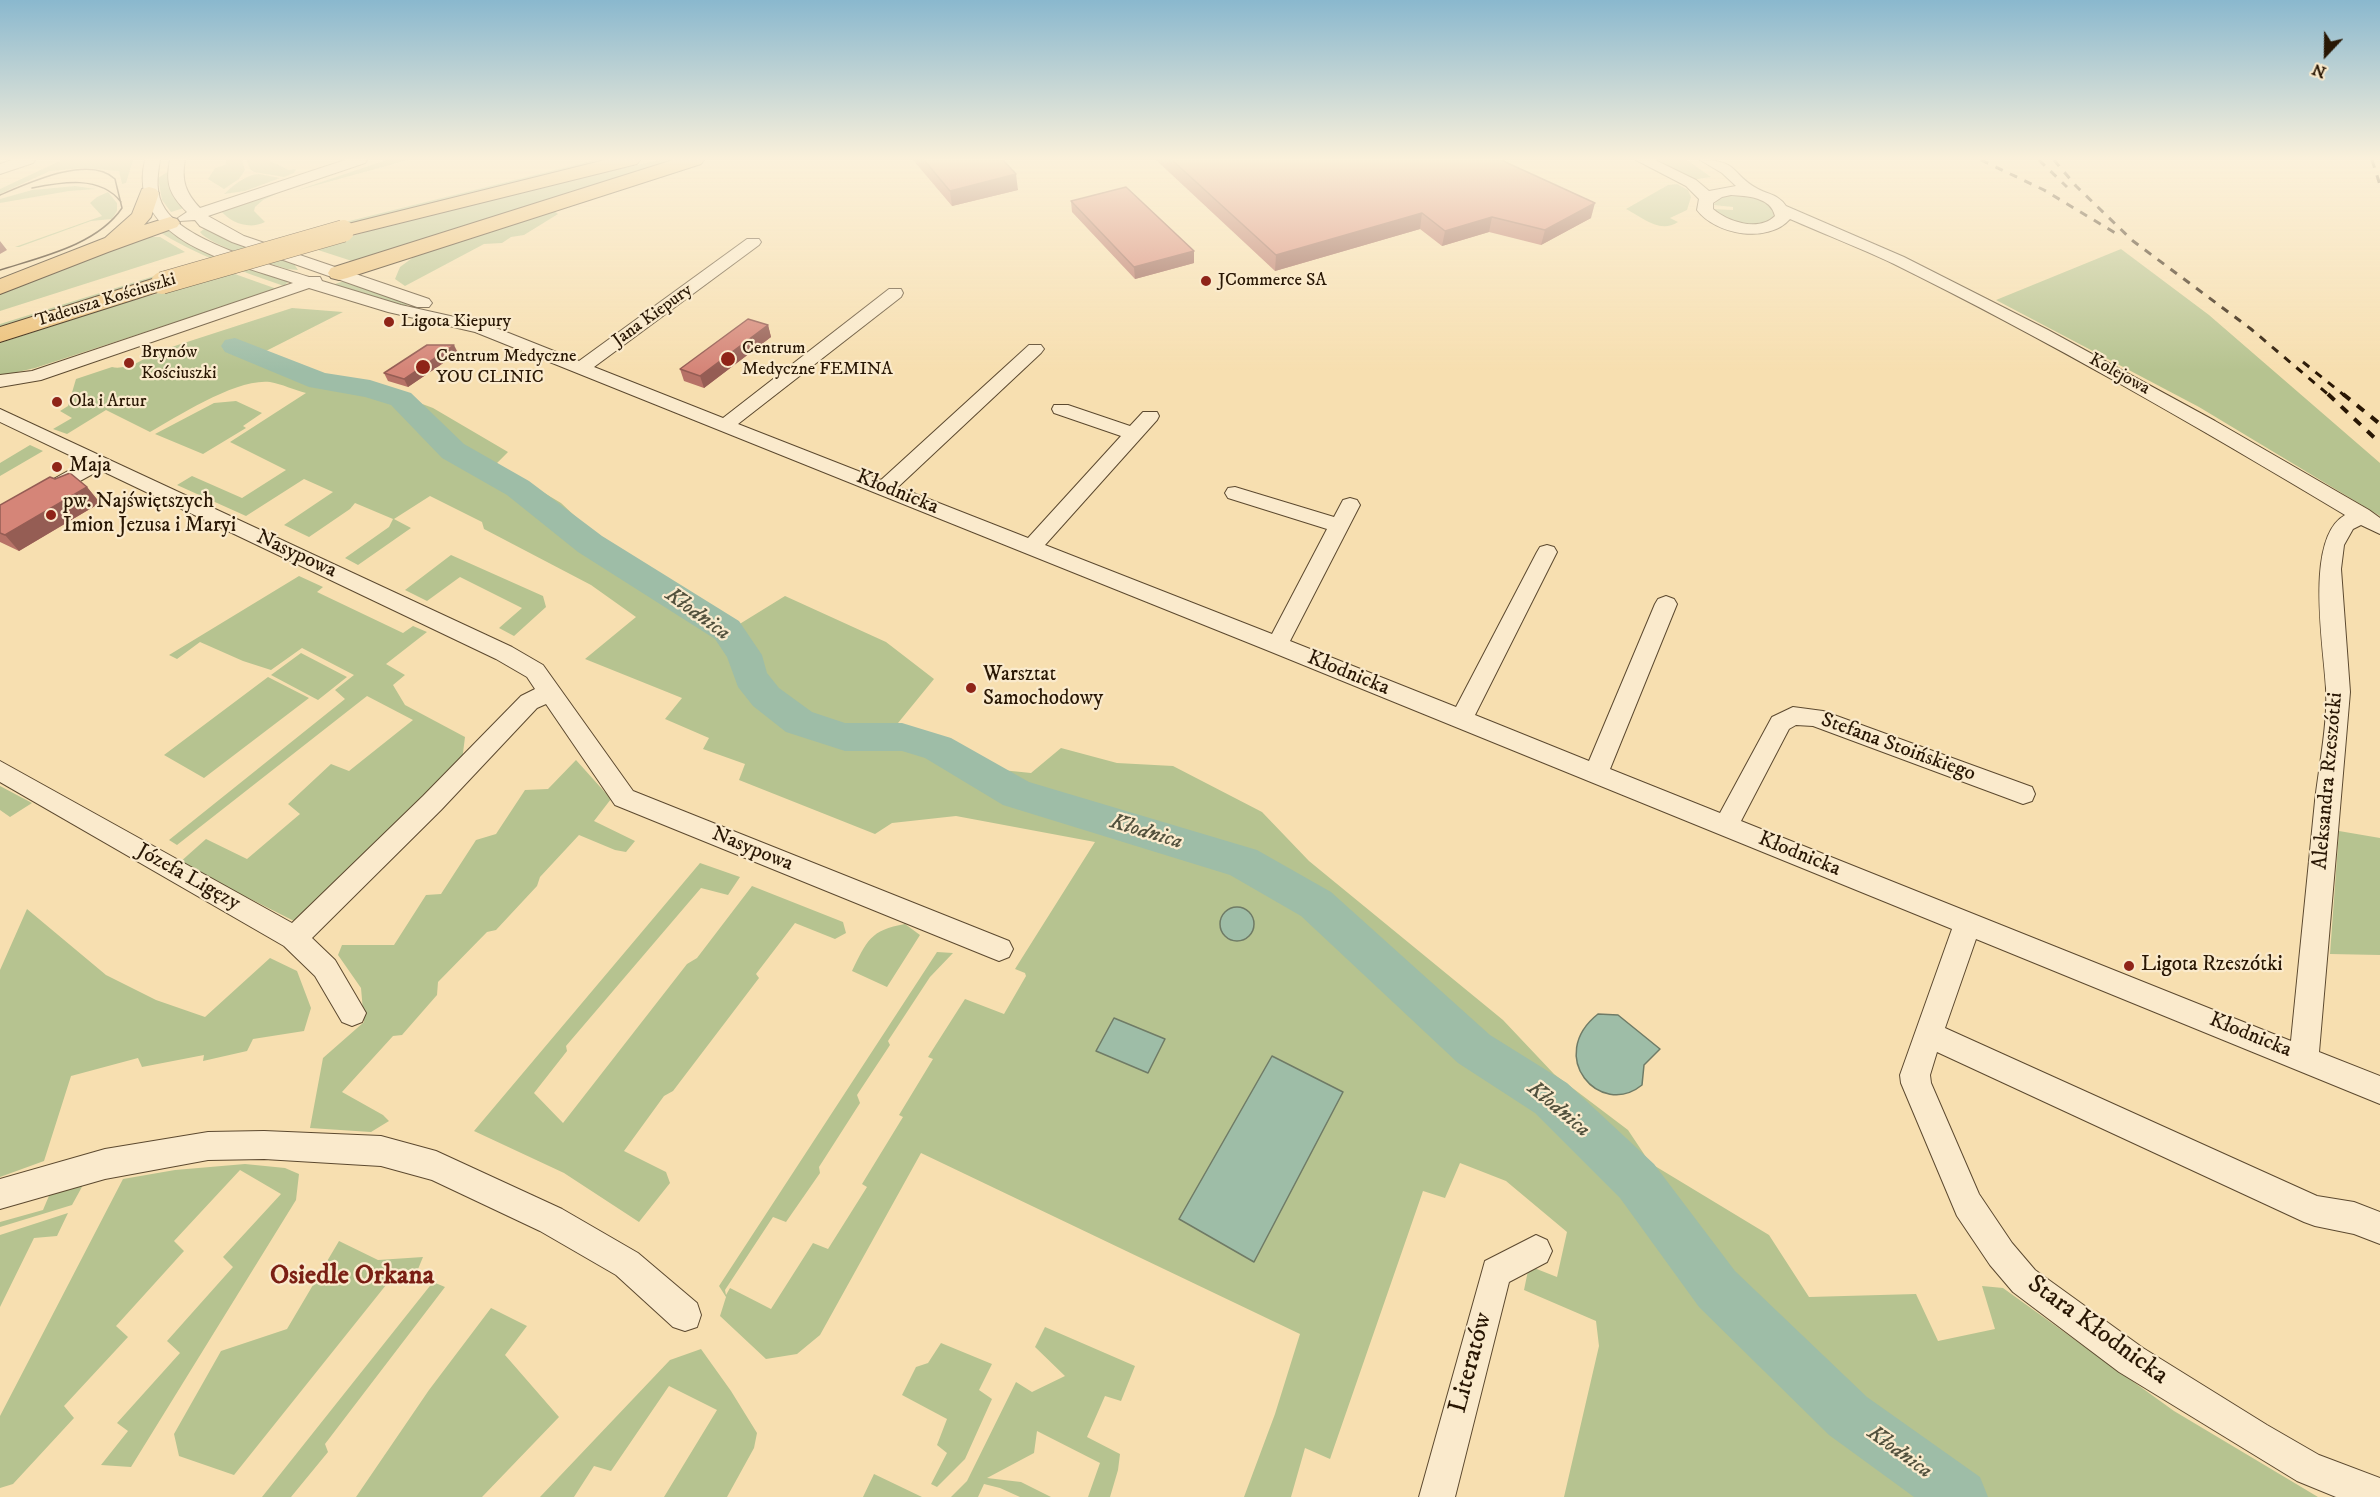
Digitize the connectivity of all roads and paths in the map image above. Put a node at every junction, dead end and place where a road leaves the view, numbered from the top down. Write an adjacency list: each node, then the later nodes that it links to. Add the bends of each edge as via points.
1 (125, 230): 10 (main road)
2 (152, 230): 10 (main road)
3 (180, 230): 14 (street, Kłodnicka, via 208,246)
4 (221, 230): 12 (street)
5 (303, 230): 13 (main road, Tadeusza Kościuszki)
6 (348, 230): 13 (main road, Tadeusza Kościuszki, bridge)
7 (477, 230): 11 (main road)
8 (1818, 230): 34 (street, Kolejowa, via 1849,238 1908,264 2069,348 2208,424)
9 (753, 242): 24 (street, Jana Kiepury)
10 (100, 247): 15 (main road)
11 (408, 252): 12 (main road); 16 (main road, via 385,270)
12 (339, 273): 14 (street); 16 (street)
13 (154, 279): 20 (main road, Tadeusza Kościuszki); 22 (main road, Tadeusza Kościuszki)
14 (308, 283): 18 (street, Kłodnicka); 19 (street)
15 (0, 287)
16 (383, 288): 21 (street)
17 (895, 293): 28 (street)
18 (360, 299): 19 (street, via 300,299); 21 (street, Kłodnicka)
19 (229, 311): 25 (street, Nasypowa, via 35,376)
20 (0, 320)
21 (480, 328): 24 (street, Kłodnicka)
22 (0, 335)
23 (1035, 349): 31 (street)
24 (581, 368): 28 (street, Kłodnicka)
25 (4, 400): 30 (street, Nasypowa)
26 (1061, 409): 29 (street)
27 (1150, 416): 29 (street)
28 (725, 425): 31 (street, Kłodnicka)
29 (1134, 434): 38 (street)
30 (99, 462): 35 (street); 42 (street, Nasypowa, via 504,654 535,671)
31 (884, 488): 38 (street, Kłodnicka)
32 (1234, 493): 36 (street)
33 (1350, 505): 36 (street)
34 (2361, 515): 37 (street, Kolejowa); 53 (street, Aleksandra Rzeszótki, via 2340,532 2330,569 2338,692)
35 (0, 518)
36 (1340, 526): 41 (street)
37 (2380, 526)
38 (1031, 547): 41 (street, Kłodnicka)
39 (1547, 552): 43 (street)
40 (1666, 604): 45 (street)
41 (1277, 645): 43 (street, Kłodnicka)
42 (551, 692): 49 (street, via 529,702); 50 (street, Nasypowa, via 624,798)
43 (1461, 720): 45 (street, Kłodnicka)
44 (0, 770): 49 (street, Józefa Ligęzy)
45 (1596, 774): 47 (street, Kłodnicka)
46 (2023, 794): 47 (street, Stefana Stoińskiego, via 1815,717 1792,717 1780,723)
47 (1726, 826): 48 (street, Kłodnicka)
48 (1968, 923): 52 (street, Stara Kłodnicka); 53 (street, Kłodnicka)
49 (294, 938): 51 (street, Józefa Ligęzy, via 325,968)
50 (999, 949)
51 (352, 1013)
52 (1928, 1034): 56 (street, via 2315,1210); 59 (street, Stara Kłodnicka, via 1916,1083 1968,1205 2024,1281 2131,1360 2255,1437 2309,1469)
53 (2304, 1058): 54 (street, Kłodnicka)
54 (2380, 1090)
55 (0, 1194): 58 (street, via 105,1164 208,1146 381,1151 436,1166 551,1220 627,1264)
56 (2380, 1228)
57 (1536, 1251): 60 (street, Literatów, via 1496,1272)
58 (685, 1315)
59 (2380, 1496)
60 (1437, 1497)

